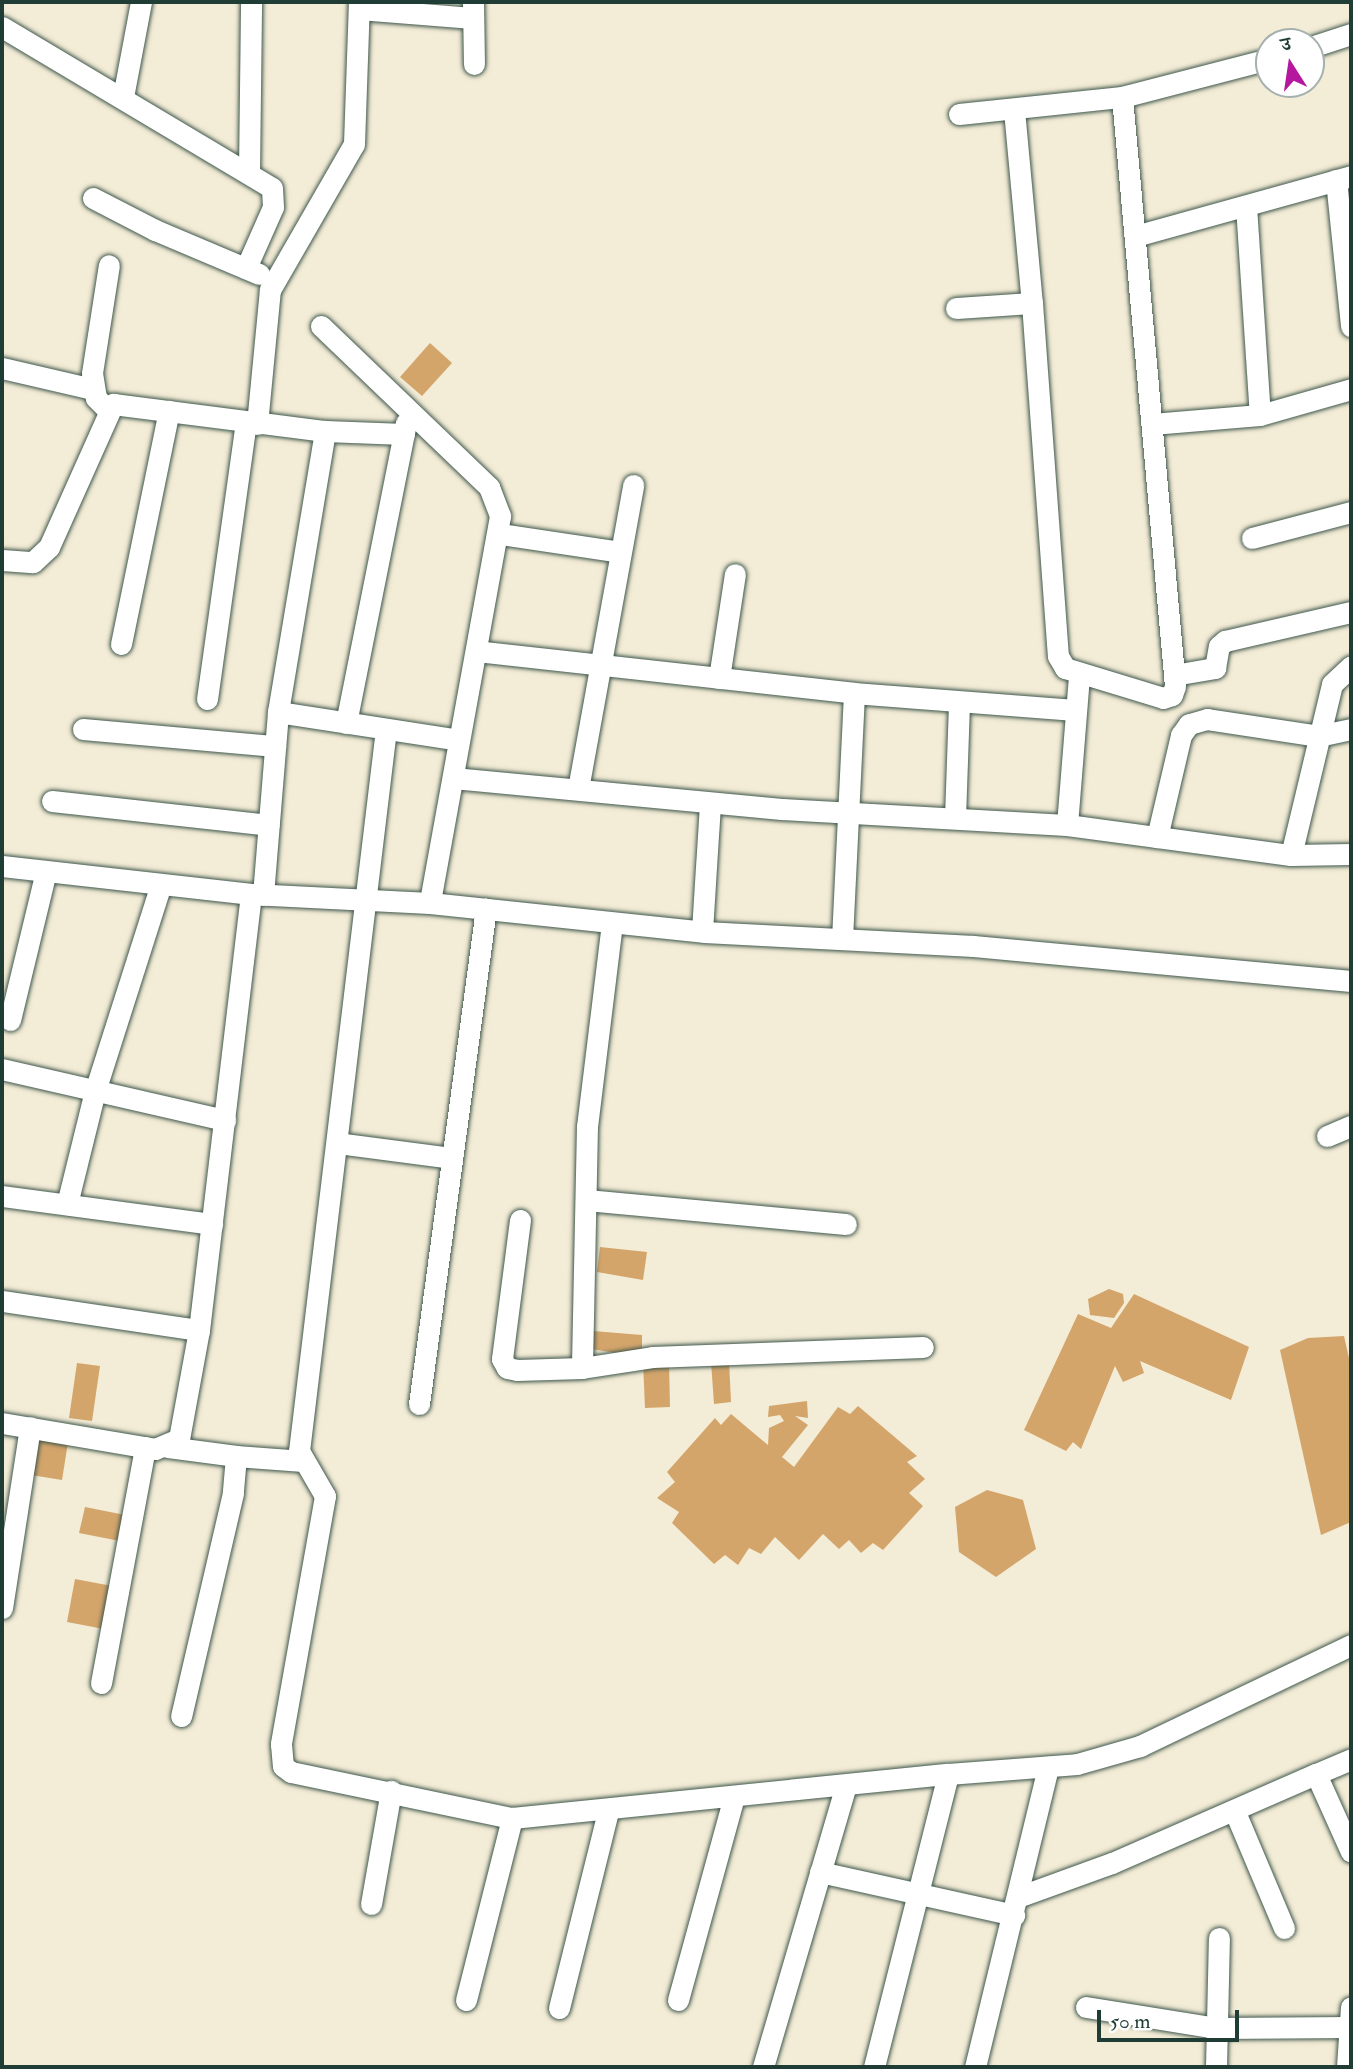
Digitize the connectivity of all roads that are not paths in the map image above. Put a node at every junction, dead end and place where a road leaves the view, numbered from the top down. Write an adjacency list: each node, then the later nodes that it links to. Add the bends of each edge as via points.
1 (141, 2): 10 (street)
2 (251, 2): 14 (street)
3 (359, 6): 4 (street); 21 (street, via 354,144)
4 (473, 10): 9 (street)
5 (2, 27): 10 (street)
6 (1351, 34): 7 (street)
7 (1325, 42)
8 (1255, 63): 11 (street)
9 (474, 64)
10 (123, 97): 14 (street)
11 (1122, 97): 12 (street); 18 (street)
12 (1014, 110): 13 (street); 22 (street)
13 (959, 114)
14 (249, 172): 20 (street, via 275,195)
15 (1344, 178): 17 (street); 25 (street)
16 (93, 198): 20 (street)
17 (1246, 206): 18 (street); 32 (street)
18 (1135, 236): 34 (street)
19 (109, 265): 27 (street)
20 (246, 268): 21 (street)
21 (274, 280): 33 (street, via 267,299)
22 (1032, 303): 23 (street); 50 (street, via 1058,656 1065,668)
23 (956, 307)
24 (321, 326): 31 (street)
25 (1351, 326)
26 (2, 368): 27 (street)
27 (93, 389): 29 (street)
28 (1351, 389): 32 (street)
29 (107, 409): 30 (street, via 125,404); 42 (street, via 49,547 33,562)
30 (169, 411): 33 (street); 45 (street)
31 (408, 412): 36 (street); 39 (street, via 489,488 500,516)
32 (1260, 415): 34 (street)
33 (251, 423): 35 (street); 53 (street)
34 (1152, 424): 49 (street)
35 (325, 431): 36 (street); 56 (street)
36 (404, 434): 57 (street)
37 (633, 485): 41 (street)
38 (1351, 512): 40 (street)
39 (500, 534): 41 (street); 46 (street)
40 (1252, 538)
41 (620, 552): 47 (street)
42 (2, 561)
43 (735, 574): 51 (street)
44 (1351, 612): 49 (street, via 1225,641 1219,646 1215,668)
45 (121, 644)
46 (476, 651): 47 (street); 62 (street)
47 (598, 666): 51 (street); 65 (street)
48 (1351, 666): 61 (street, via 1332,684)
49 (1174, 675): 50 (street, via 1172,695 1163,698)
50 (1079, 676): 55 (street)
51 (719, 678): 52 (street)
52 (854, 693): 54 (street); 68 (street)
53 (207, 699)
54 (959, 704): 55 (street); 69 (street)
55 (1074, 710): 71 (street)
56 (278, 712): 57 (street); 63 (street)
57 (346, 723): 59 (street)
58 (83, 729): 63 (street)
59 (386, 729): 62 (street); 79 (street)
60 (1351, 729): 61 (street)
61 (1319, 736): 72 (street, via 1207,719 1189,724 1181,735); 74 (street)
62 (459, 740): 64 (street)
63 (275, 746): 70 (street)
64 (453, 778): 65 (street); 80 (street)
65 (578, 789): 67 (street)
66 (52, 801): 70 (street)
67 (710, 803): 68 (street); 83 (street)
68 (849, 811): 69 (street); 84 (street)
69 (955, 818): 71 (street)
70 (269, 825): 78 (street)
71 (1068, 825): 72 (street)
72 (1157, 837): 74 (street)
73 (1351, 854): 74 (street)
74 (1291, 855)
75 (2, 866): 76 (street)
76 (46, 871): 77 (street); 86 (street)
77 (161, 884): 78 (street); 88 (street)
78 (257, 894): 79 (street); 89 (street)
79 (367, 900): 80 (street); 92 (street)
80 (430, 902): 81 (street)
81 (485, 909): 82 (street); 93 (street)
82 (612, 923): 83 (street); 95 (street, via 587,1126)
83 (702, 931): 84 (street)
84 (842, 939): 85 (street)
85 (1351, 981)
86 (10, 1020)
87 (2, 1069): 88 (street)
88 (95, 1091): 89 (street); 96 (street)
89 (225, 1120): 98 (street)
90 (1351, 1126): 91 (street)
91 (1327, 1136)
92 (337, 1143): 93 (street); 110 (street, via 299,1451)
93 (452, 1158): 104 (street)
94 (2, 1196): 96 (street)
95 (586, 1200): 99 (street); 103 (street)
96 (67, 1204): 98 (street)
97 (520, 1220): 103 (street, via 502,1359 507,1368 517,1370)
98 (212, 1224): 101 (street)
99 (846, 1224)
100 (2, 1301): 101 (street)
101 (199, 1330): 108 (street, via 183,1424 178,1439)
102 (923, 1347): 103 (street, via 652,1357)
103 (582, 1368)
104 (419, 1404)
105 (2, 1423): 106 (street)
106 (30, 1427): 107 (street); 111 (street)
107 (145, 1447): 108 (street); 113 (street)
108 (168, 1447): 109 (street)
109 (236, 1456): 110 (street); 114 (street, via 233,1493)
110 (303, 1461): 120 (street, via 325,1496 280,1758 291,1772)
111 (2, 1608)
112 (1351, 1645): 116 (street, via 1140,1745 1077,1764)
113 (101, 1683)
114 (181, 1716)
115 (1351, 1759): 118 (street)
116 (1048, 1767): 117 (street); 129 (street)
117 (948, 1774): 119 (street); 127 (street)
118 (1316, 1774): 123 (street); 125 (street)
119 (846, 1785): 121 (street); 126 (street)
120 (391, 1791): 124 (street); 128 (street)
121 (734, 1797): 122 (street); 133 (street)
122 (608, 1811): 124 (street); 135 (street)
123 (1235, 1812): 129 (street); 130 (street)
124 (512, 1818): 132 (street)
125 (1351, 1852)
126 (820, 1872): 127 (street); 138 (street)
127 (920, 1891): 129 (street); 139 (street)
128 (372, 1904)
129 (1016, 1906): 140 (street)
130 (1284, 1928)
131 (1219, 1938): 137 (street)
132 (466, 2000)
133 (678, 2000)
134 (1086, 2007): 137 (street)
135 (559, 2008)
136 (1351, 2021): 137 (street); 142 (street)
137 (1217, 2028): 141 (street)
138 (763, 2067)
139 (874, 2067)
140 (975, 2067)
141 (1216, 2067)
142 (1347, 2067)

